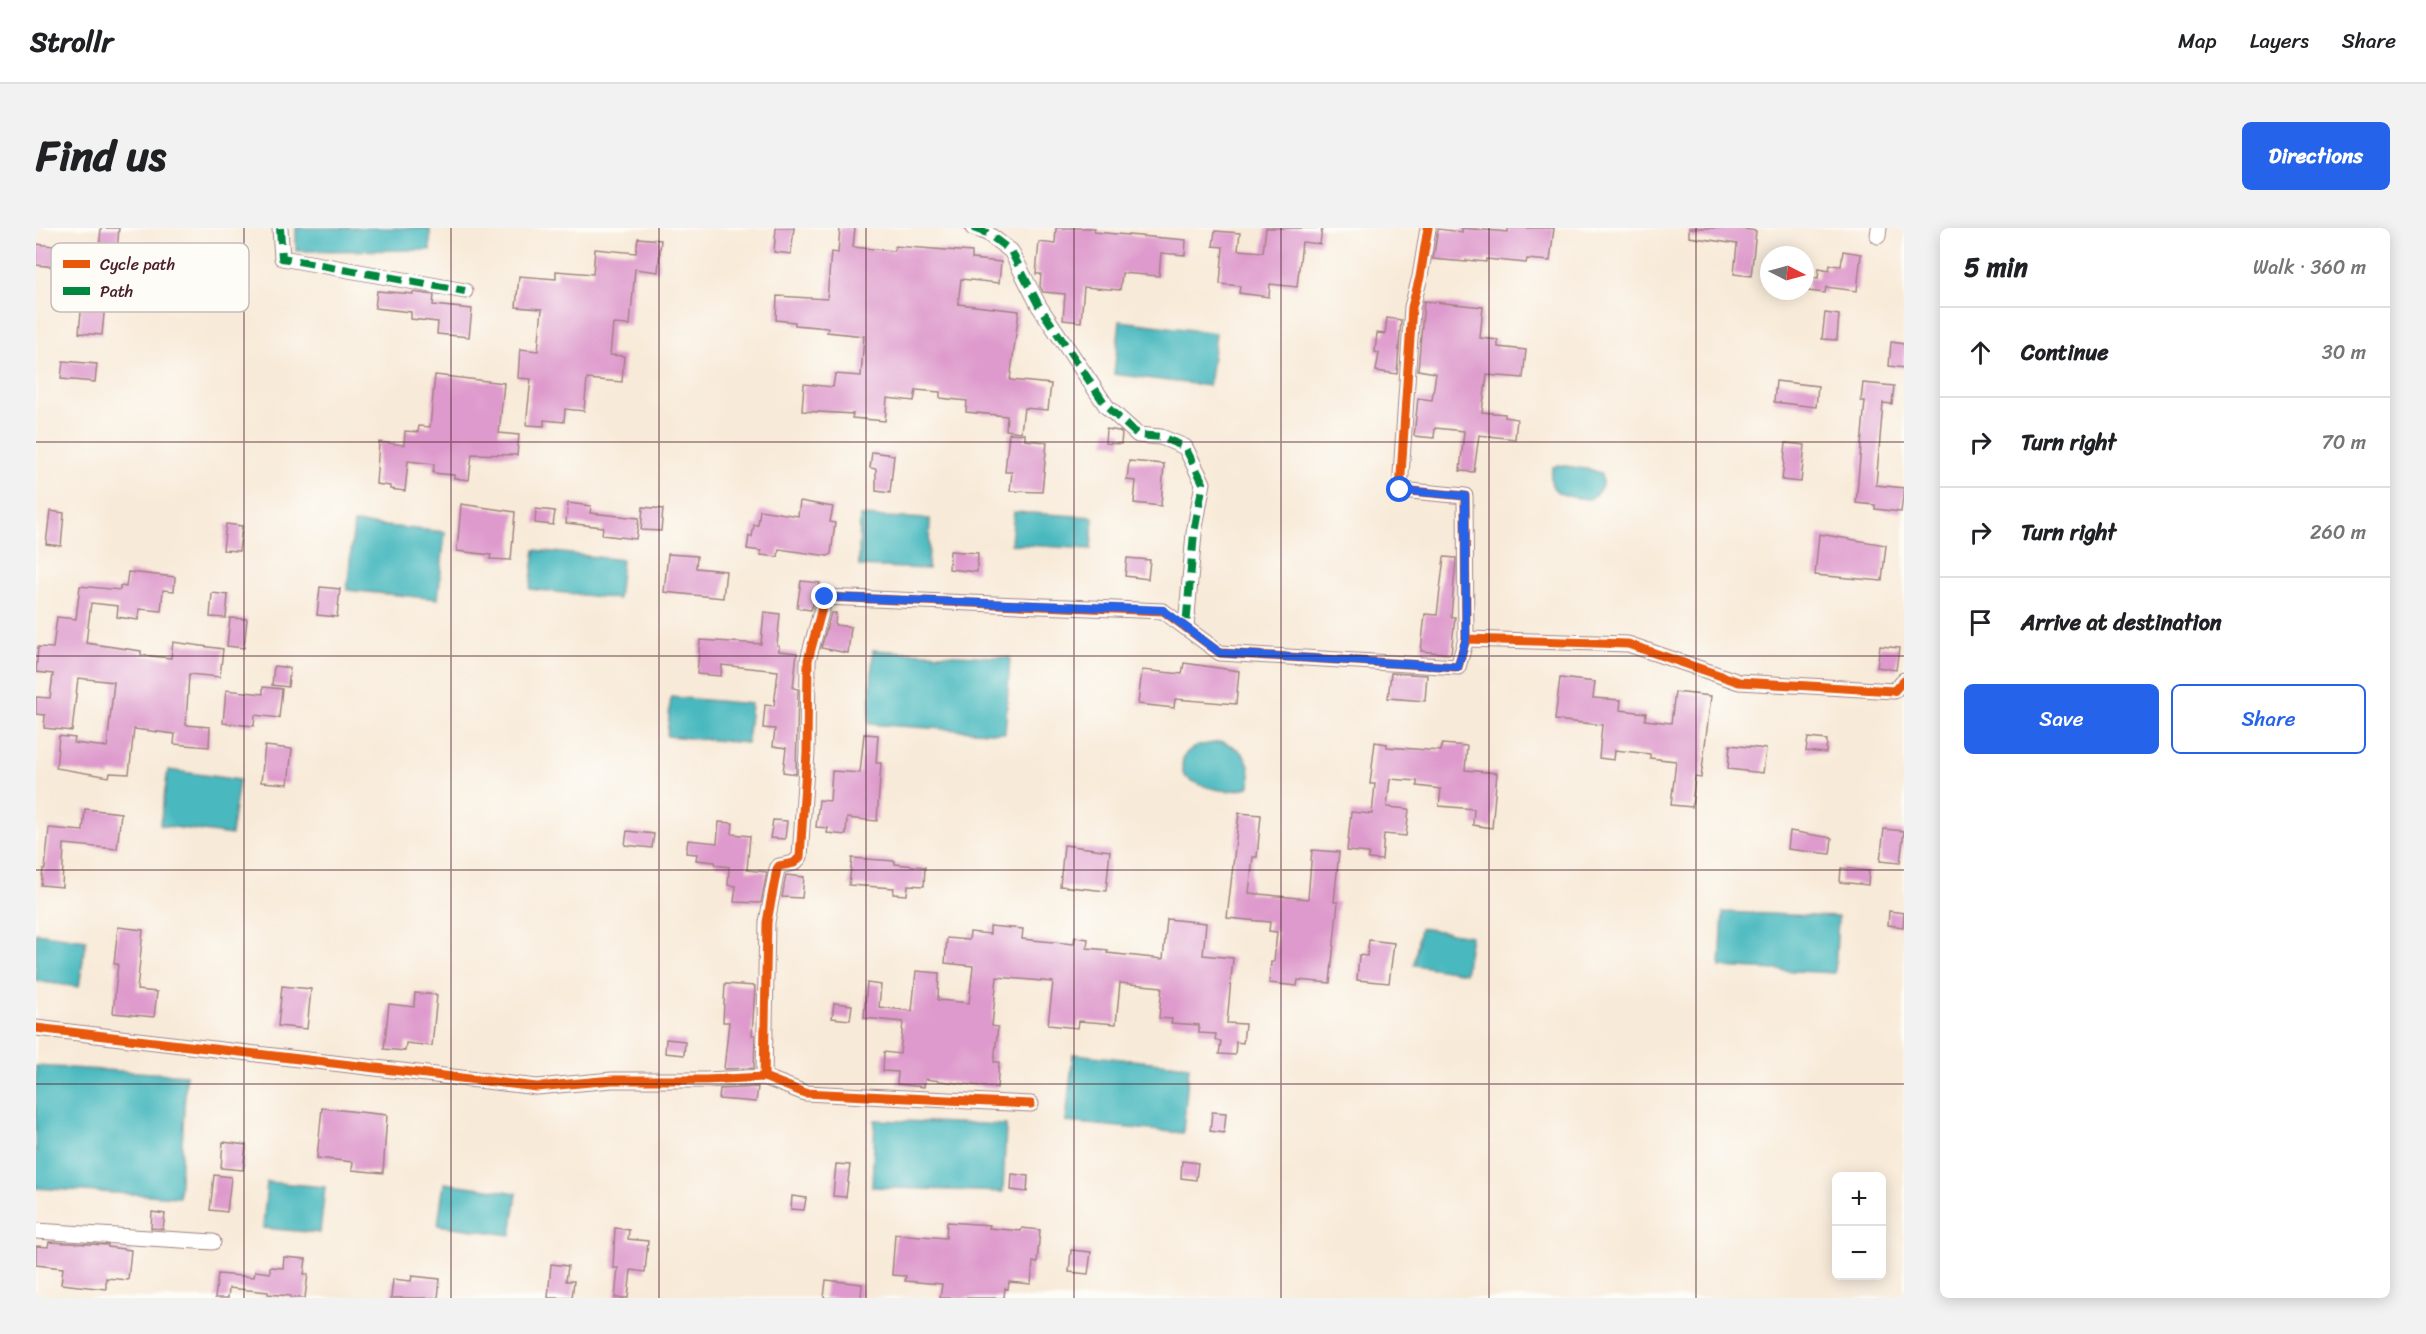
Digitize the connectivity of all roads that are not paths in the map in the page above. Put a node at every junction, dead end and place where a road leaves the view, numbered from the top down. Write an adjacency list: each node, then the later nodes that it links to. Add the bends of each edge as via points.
1 (280, 228): 4 (street, via 282,258)
2 (972, 228): 5 (street, via 987,233 1011,252 1039,306 1107,408 1138,435 1161,437 1185,447 1203,483 1194,533)
3 (1428, 228): 6 (street, via 1412,307 1400,490 1465,496)
4 (465, 291)
5 (1186, 627): 6 (street, via 1220,653 1458,667); 9 (street, via 1163,610 825,597 808,660 800,857 777,869 767,922)
6 (1466, 639): 7 (street, via 1628,644 1739,682 1894,691)
7 (1904, 680)
8 (36, 1028): 9 (street, via 537,1087 612,1080)
9 (764, 1077): 10 (street, via 805,1093)
10 (1031, 1104)
11 (36, 1232): 12 (street)
12 (213, 1242)

